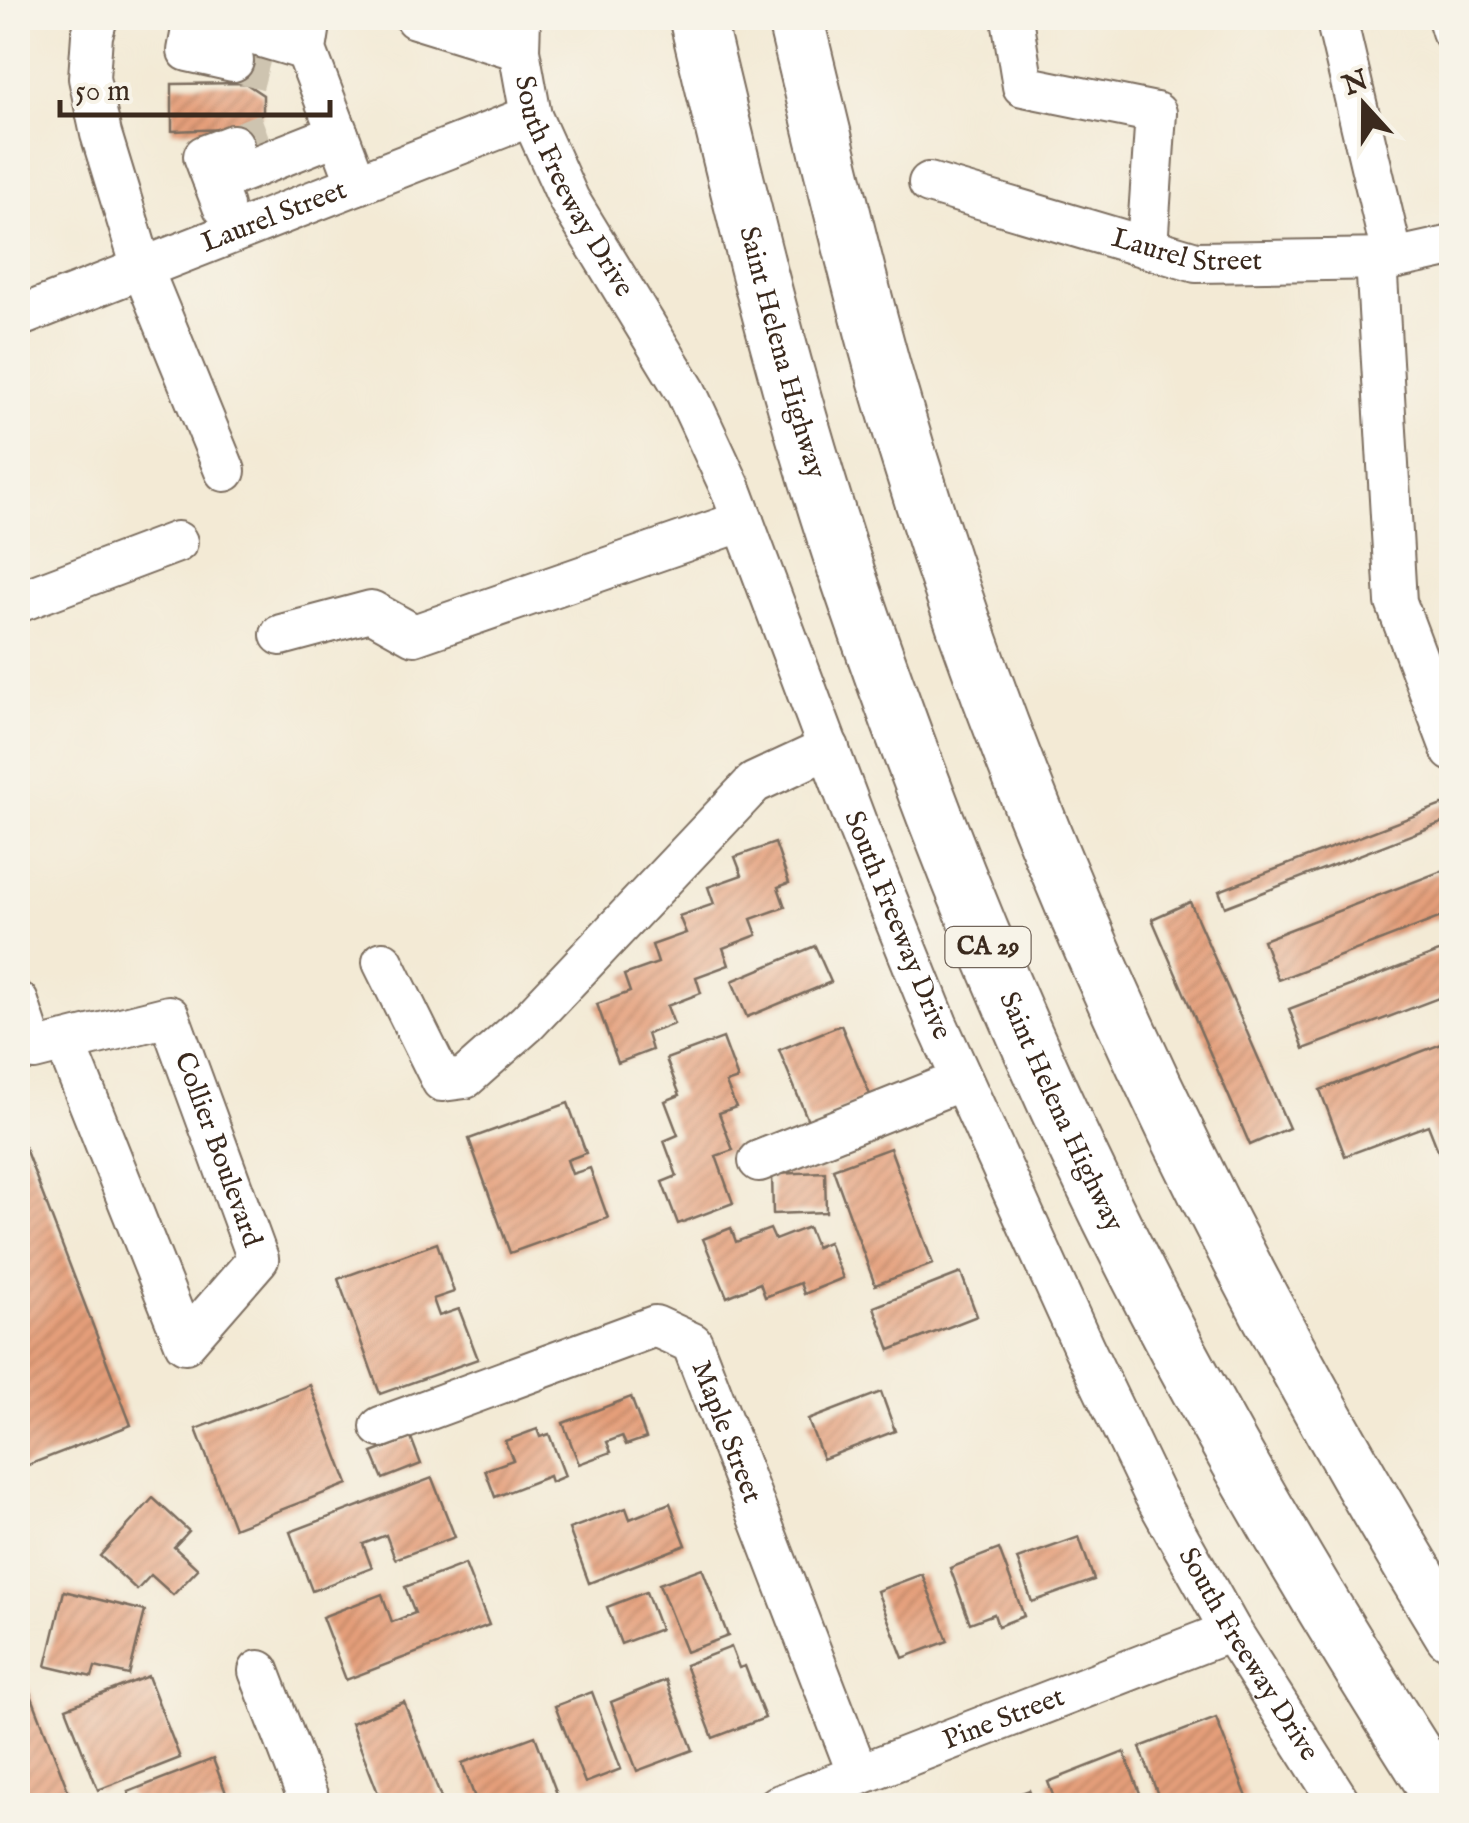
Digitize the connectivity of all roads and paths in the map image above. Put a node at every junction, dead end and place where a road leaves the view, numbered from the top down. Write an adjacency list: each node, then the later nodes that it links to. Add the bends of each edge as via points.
1 (98, 18): 21 (street, via 89,78)
2 (196, 18): 11 (street); 11 (street, via 188,51 250,66)
3 (415, 18): 10 (street)
4 (698, 18): 43 (highway, Saint Helena Highway / CA 29, via 760,278 838,543 980,930 1153,1304 1302,1572)
5 (795, 18): 37 (highway, via 886,378 1039,824 1116,1006 1235,1254)
6 (1012, 18): 19 (street, via 1023,86 1156,113)
7 (1336, 18): 20 (street)
8 (1448, 18): 9 (street)
9 (1452, 30)
10 (520, 34): 12 (street, South Freeway Drive)
11 (310, 44): 13 (street)
12 (531, 116): 16 (street, Laurel Street); 24 (street, South Freeway Drive, via 568,200 686,392)
13 (334, 122): 14 (street); 14 (street, via 204,156); 16 (street)
14 (214, 183): 17 (street)
15 (929, 183): 19 (street, Laurel Street)
16 (356, 184): 17 (street, Laurel Street)
17 (233, 233): 21 (street, Laurel Street)
18 (1452, 246): 20 (street, Laurel Street)
19 (1147, 248): 20 (street, Laurel Street, via 1196,262)
20 (1385, 259): 29 (street, via 1396,602)
21 (142, 268): 22 (street, Laurel Street); 23 (street)
22 (18, 316)
23 (225, 471)
24 (744, 521): 27 (street, via 414,635 371,611); 28 (street, South Freeway Drive)
25 (177, 542): 26 (street)
26 (18, 602)
27 (281, 634)
28 (829, 748): 30 (street, via 754,782 527,1024 465,1078 442,1080); 33 (street, South Freeway Drive)
29 (1452, 751)
30 (383, 962)
31 (18, 1002): 32 (street, Collier Boulevard, via 34,1050)
32 (65, 1042): 32 (street, Collier Boulevard, via 169,1016 258,1260 184,1343)
33 (962, 1080): 34 (street); 36 (street, South Freeway Drive, via 1154,1494)
34 (759, 1161)
35 (382, 1426): 39 (street, Maple Street, via 656,1326 692,1343)
36 (1230, 1631): 39 (street, Pine Street); 42 (street, South Freeway Drive)
37 (1452, 1633)
38 (259, 1672): 40 (street)
39 (858, 1774): 41 (street, Pine Street)
40 (311, 1806)
41 (778, 1806)
42 (1342, 1806)
43 (1448, 1806)

